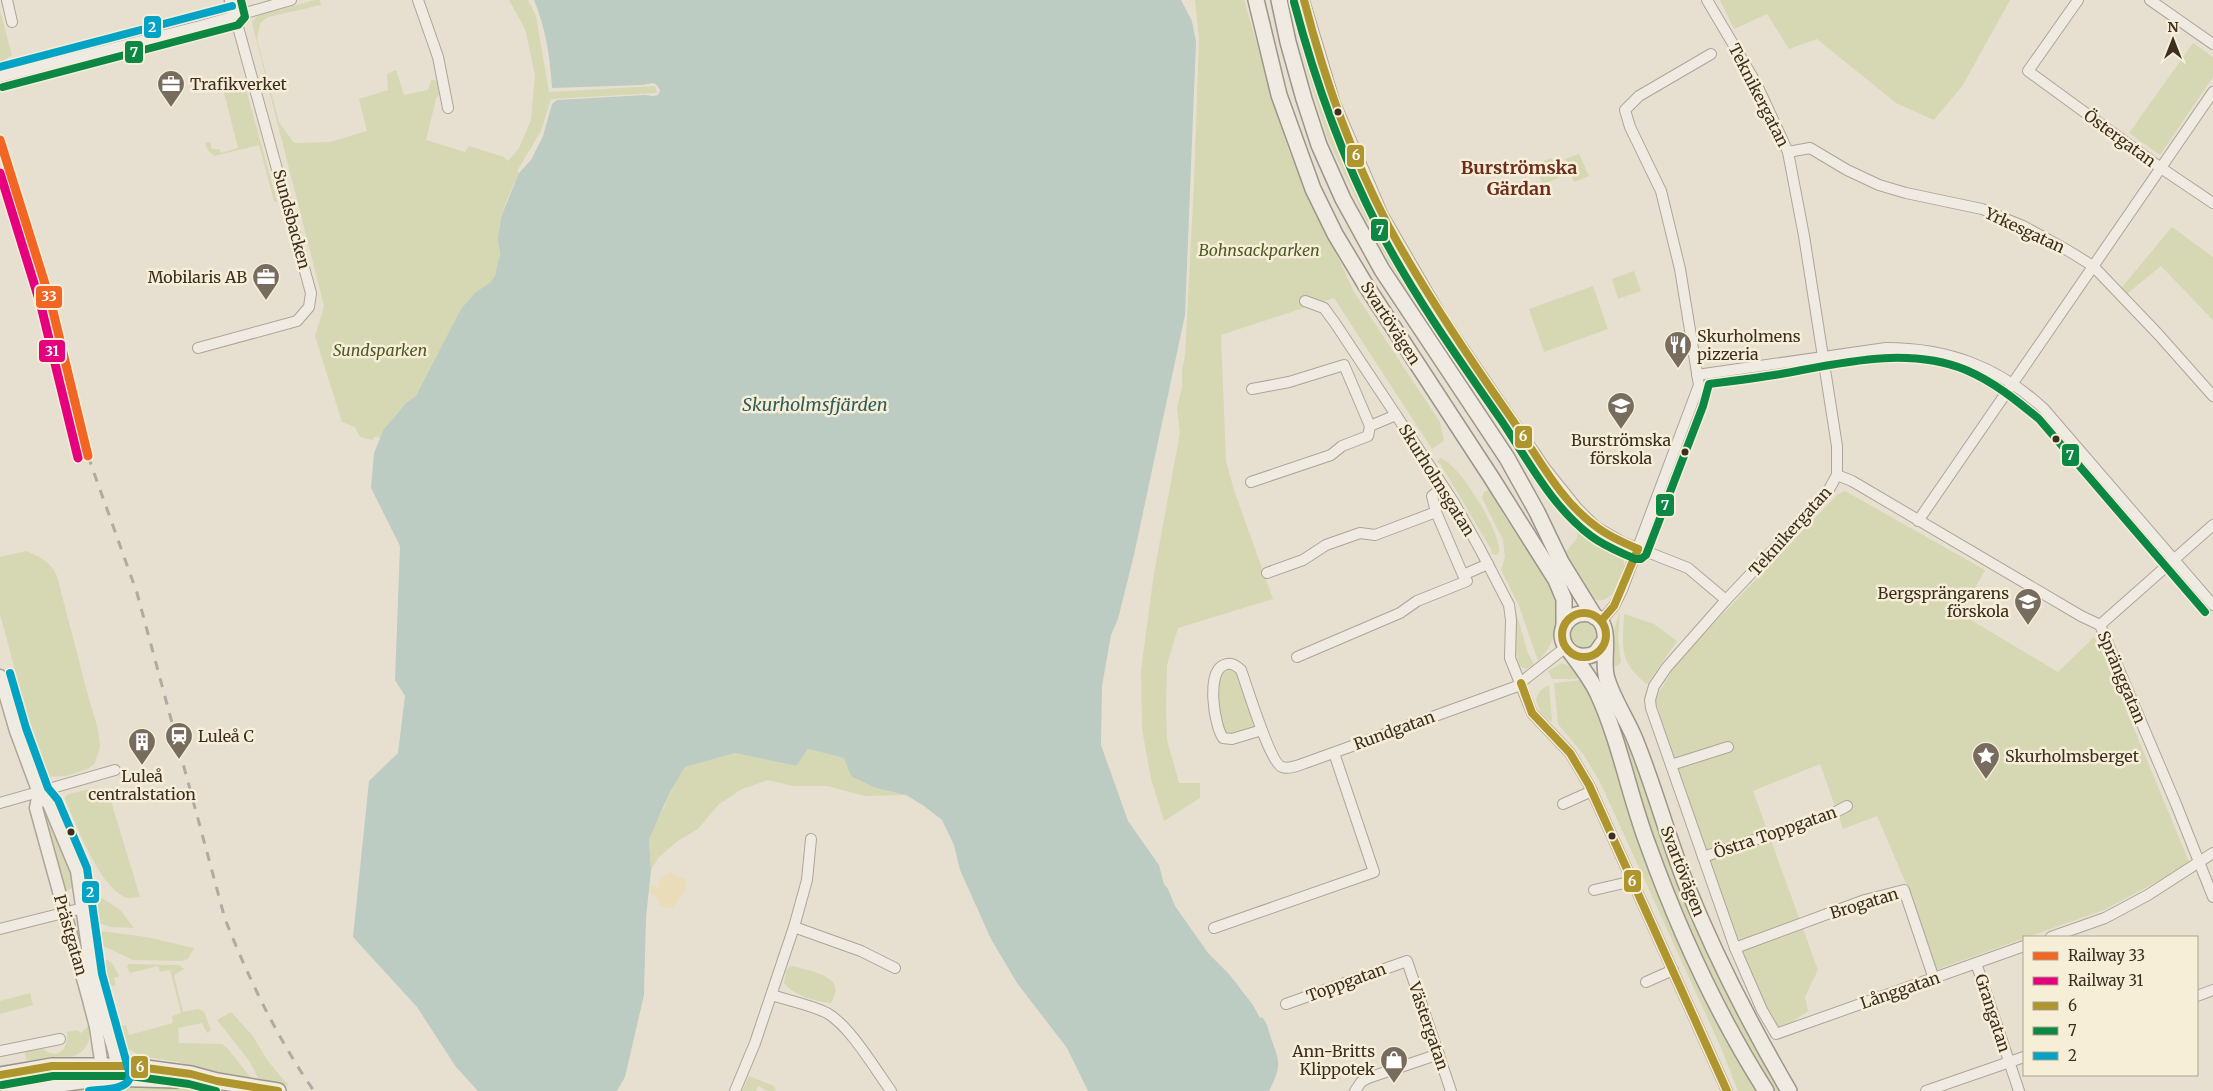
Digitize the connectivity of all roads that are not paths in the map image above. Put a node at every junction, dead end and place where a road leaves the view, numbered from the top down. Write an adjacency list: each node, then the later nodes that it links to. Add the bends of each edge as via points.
1 (7, 0): 12 (street)
2 (230, 0): 11 (street)
3 (291, 0): 11 (street)
4 (418, 0): 17 (street, via 438,57)
5 (1256, 0): 48 (main road, Svartövägen, via 1279,96 1313,189 1335,234 1556,580 1564,599)
6 (1279, 0): 46 (main road, Svartövägen, via 1304,100 1319,145 1343,199 1382,270 1507,458 1561,562)
7 (1304, 0): 39 (street, via 1335,103 1352,145 1383,215 1427,293 1544,468 1576,508 1612,538)
8 (1707, 0): 18 (street, Teknikergatan, via 1756,83)
9 (2078, 0): 19 (street, Östergatan, via 2028,72)
10 (2150, 0): 13 (street)
11 (235, 16): 15 (street); 23 (street, Sundsbacken, via 311,293 309,307 297,321)
12 (12, 22)
13 (2213, 44)
14 (1712, 54): 26 (street, via 1640,96 1625,110 1660,191 1680,269)
15 (0, 77)
16 (2213, 92): 19 (street)
17 (448, 108)
18 (1788, 152): 21 (street, Yrkesgatan, via 1810,148 1847,170 1893,190 1994,214 2036,232); 24 (street, Teknikergatan)
19 (2161, 168): 20 (street, Östergatan); 21 (street)
20 (2213, 203)
21 (2093, 266): 28 (street); 30 (street, Yrkesgatan)
22 (1305, 301): 25 (street, Skurholmsgatan, via 1324,308)
23 (198, 348)
24 (1823, 356): 26 (street); 28 (street, via 1871,349 1916,349 1971,362); 33 (street, Teknikergatan, via 1837,446)
25 (1365, 368): 27 (street); 31 (street, Skurholmsgatan)
26 (1697, 375): 39 (street, via 1699,385 1694,402)
27 (1349, 376): 29 (street, via 1341,365 1289,382); 32 (street)
28 (2014, 383): 37 (street); 40 (street, via 2060,426)
29 (1252, 389)
30 (2213, 396)
31 (1396, 415): 32 (street); 35 (street, Skurholmsgatan)
32 (1370, 426): 34 (street, via 1368,436 1342,446 1331,456)
33 (1838, 475): 37 (street, Spränggatan); 44 (street, Teknikergatan, via 1819,502)
34 (1251, 482)
35 (1444, 487): 36 (street, via 1432,496); 41 (street, Skurholmsgatan)
36 (1436, 512): 42 (street, via 1375,535 1360,533 1334,542 1303,560); 43 (street)
37 (1918, 521): 47 (street, Spränggatan)
38 (2213, 526): 40 (street)
39 (1638, 548): 44 (street, via 1688,568); 46 (street, via 1614,606)
40 (2174, 560): 45 (street); 47 (street)
41 (1488, 564): 43 (street); 53 (street, Skurholmsgatan, via 1509,605 1510,658)
42 (1266, 573)
43 (1463, 574): 51 (street, via 1467,581)
44 (1726, 600): 57 (street, Teknikergatan, via 1667,666 1652,691 1651,708)
45 (2213, 606)
46 (1598, 619): 48 (main road, via 1577,614); 49 (main road, via 1605,630)
47 (2100, 624): 67 (street, Spränggatan)
48 (1564, 626): 50 (main road, via 1562,638)
49 (1605, 640): 50 (main road, via 1592,656 1580,657); 105 (main road, Svartövägen, via 1606,678 1643,758 1686,883 1736,997)
50 (1568, 650): 53 (street, Rundgatan); 104 (main road, Svartövägen, via 1589,678 1605,711 1647,845 1687,943 1715,1002)
51 (1297, 657)
52 (0, 676): 60 (street, Prästgatan)
53 (1521, 684): 56 (street, Rundgatan); 59 (street, Skurholmsgatan, via 1532,713 1570,753)
54 (1262, 730): 54 (street, Rundgatan, via 1232,739 1223,738 1216,719 1213,680 1222,665 1232,664 1241,670); 56 (street, Rundgatan, via 1271,755 1280,766 1290,767)
55 (1728, 747): 57 (street)
56 (1334, 753): 74 (street, via 1374,872)
57 (1671, 765): 66 (street, Teknikergatan)
58 (115, 770): 60 (street)
59 (1592, 791): 62 (street); 68 (street, Skurholmsgatan)
60 (38, 793): 61 (street); 71 (street, Prästgatan, via 49,804 72,856); 72 (street, Prästgatan, via 36,808)
61 (0, 803)
62 (1563, 804)
63 (1847, 806): 66 (street, Östra Toppgatan, via 1832,814)
64 (811, 839): 73 (street, via 807,880)
65 (2213, 853): 67 (street)
66 (1702, 856): 78 (street, Teknikergatan)
67 (2199, 861): 70 (street, Spränggatan); 76 (street, via 2148,895 2105,918)
68 (1633, 881): 69 (street); 82 (street, Skurholmsgatan)
69 (1594, 890)
70 (2213, 897)
71 (83, 908): 72 (street); 95 (street, Prästgatan, via 92,976)
72 (65, 912): 75 (street); 95 (street, Prästgatan)
73 (794, 927): 81 (street, via 861,951); 86 (street)
74 (1214, 928)
75 (0, 929)
76 (2053, 936)
77 (2023, 946): 80 (street, Långgatan)
78 (1735, 948): 83 (street, Brogatan, via 1865,900 1904,890); 89 (street, Teknikergatan)
79 (1407, 961): 88 (street, Toppgatan); 92 (street, Västergatan)
80 (1976, 963): 83 (street, Långgatan); 94 (street, Grangatan)
81 (895, 968)
82 (1673, 970): 84 (street); 103 (street, Skurholmsgatan)
83 (1934, 979): 89 (street, Långgatan)
84 (1646, 982)
85 (2213, 990): 87 (street)
86 (772, 994): 99 (street); 100 (street, via 835,1018)
87 (2198, 996)
88 (1286, 1004)
89 (1776, 1034)
90 (60, 1039): 91 (street)
91 (0, 1051)
92 (1439, 1054): 101 (street, via 1368,1078); 102 (street, Västergatan)
93 (2023, 1057): 94 (street)
94 (2009, 1062): 106 (street); 107 (street, Grangatan)
95 (111, 1071): 96 (main road, via 52,1066); 97 (main road); 98 (main road, via 217,1081)
96 (0, 1075)
97 (9, 1091)
98 (278, 1091)
99 (735, 1091)
100 (891, 1091)
101 (1355, 1091)
102 (1451, 1091)
103 (1727, 1091)
104 (1766, 1091)
105 (1789, 1091)
106 (1926, 1091)
107 (2019, 1091)

